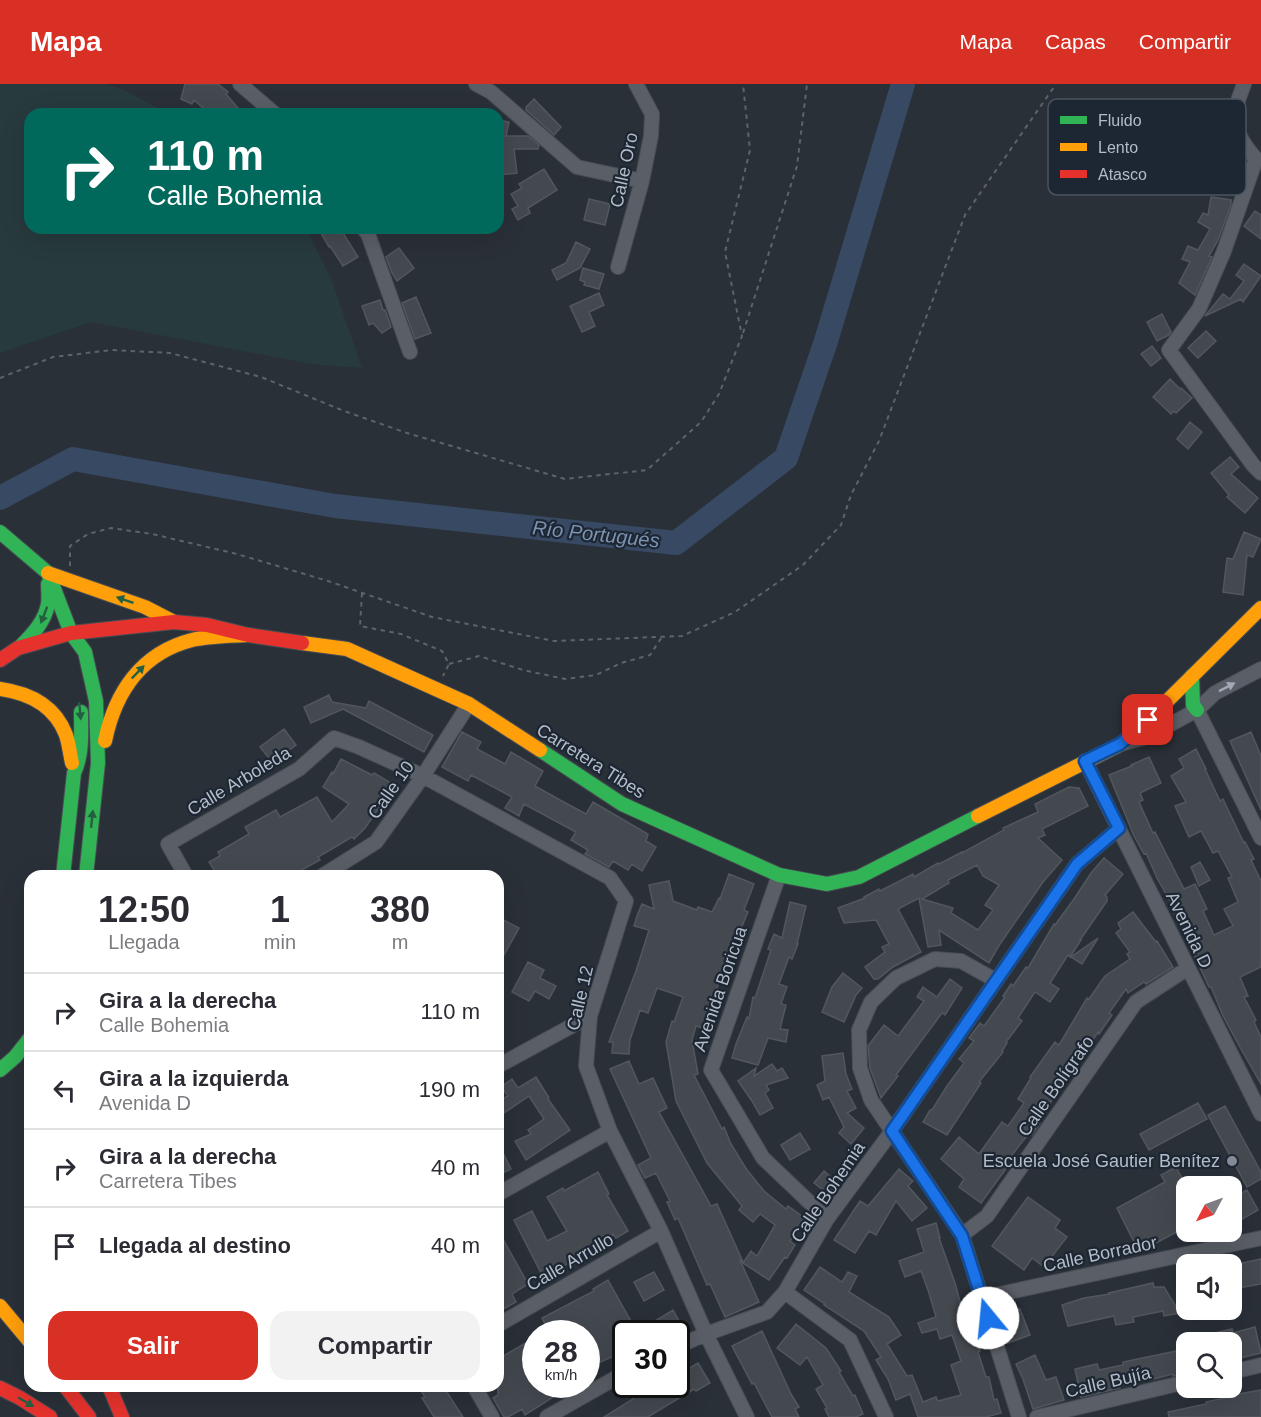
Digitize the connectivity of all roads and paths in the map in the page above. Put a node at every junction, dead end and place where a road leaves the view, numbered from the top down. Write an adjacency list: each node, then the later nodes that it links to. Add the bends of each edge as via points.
1 (240, 84): 10 (street)
2 (476, 84): 8 (street)
3 (636, 84): 13 (street, Calle Oro, via 652,114)
4 (743, 84): 18 (path, via 750,150 725,252)
5 (807, 84): 18 (path, via 796,166)
6 (1056, 84): 30 (path, via 965,215 879,441 851,495 841,525 803,565 735,612 682,636)
7 (1244, 84): 9 (street)
8 (495, 88): 13 (street, via 577,167)
9 (1239, 99)
10 (268, 108)
11 (1246, 146): 12 (street)
12 (1258, 159): 14 (street)
13 (642, 181): 17 (street, Calle Oro)
14 (1246, 191)
15 (1245, 195): 21 (street, via 1199,309 1169,350)
16 (368, 234): 19 (street)
17 (618, 267)
18 (742, 336): 20 (path, via 720,394 701,422 647,470 565,479 407,434 261,377 170,353 112,350 53,357)
19 (410, 352)
20 (0, 378)
21 (1261, 473)
22 (0, 532): 23 (main road)
23 (45, 570): 24 (main road); 28 (main road); 31 (main road, one-way to 31, via 48,604 43,621)
24 (73, 582): 25 (path, via 70,546 88,534 111,528 214,548); 27 (main road, one-way to 24, via 145,607)
25 (362, 593): 30 (path, via 432,616 554,641); 34 (path, via 360,626 402,634 442,651)
26 (1261, 608): 36 (main road, Carretera Tibes)
27 (174, 622): 28 (main road, Carretera Tibes); 29 (main road, Carretera Tibes)
28 (71, 633): 31 (main road, Carretera Tibes); 32 (main road); 45 (main road, via 85,652 91,674)
29 (248, 635): 38 (main road, Carretera Tibes, via 347,649); 45 (main road, one-way to 29, via 118,700 142,667 178,644)
30 (663, 637): 34 (path, via 650,655 596,675 565,679 479,656)
31 (18, 648): 33 (main road, Carretera Tibes)
32 (70, 653)
33 (0, 660)
34 (449, 664): 38 (path)
35 (1261, 669): 41 (street, one-way to 35, via 1215,693)
36 (1192, 676): 41 (main road, via 1193,705); 42 (main road, Carretera Tibes)
37 (0, 689): 46 (main road, via 34,697 52,713 67,738)
38 (437, 690): 40 (main road, Carretera Tibes)
39 (80, 701): 46 (main road, one-way to 46, via 81,736)
40 (469, 704): 47 (street, Calle 10); 54 (main road, Carretera Tibes, via 622,804)
41 (1197, 710): 42 (street, via 1147,737); 49 (street)
42 (1120, 744): 44 (main road, Carretera Tibes)
43 (359, 747): 47 (street, Calle 12); 52 (street, Calle Arboleda, via 334,738 299,769 168,844)
44 (1085, 761): 48 (street, Avenida D); 54 (main road, Carretera Tibes, via 859,877 827,884)
45 (98, 763): 51 (main road, one-way to 45)
46 (74, 773): 50 (main road)
47 (423, 776): 53 (street, Calle 10, via 375,842); 57 (street, Calle 12, via 610,878 626,901)
48 (1119, 828): 55 (street, Avenida D); 56 (street, Calle Bohemia, via 1077,864)
49 (1261, 838)
50 (64, 870)
51 (87, 870)
52 (183, 870)
53 (331, 870)
54 (779, 875): 65 (street, Avenida Boricua, via 711,1070 763,1158)
55 (1188, 968): 61 (street, Avenida D); 67 (street, Calle Bolígrafo, via 1136,1002 987,1216)
56 (995, 980): 63 (street, Calle Bohemia); 63 (street, via 961,961 935,959 896,978 871,1002 859,1030 860,1068 871,1100)
57 (590, 1016): 59 (street); 62 (street, Calle 12, via 586,1066)
58 (24, 1046): 60 (main road)
59 (504, 1063)
60 (0, 1070)
61 (1261, 1114)
62 (610, 1131): 64 (street); 66 (street, Calle 12)
63 (892, 1131): 65 (street, Calle Bohemia); 67 (street)
64 (504, 1191)
65 (827, 1219): 69 (street, Calle Bohemia)
66 (661, 1230): 72 (street, Calle Arrullo); 73 (street, Calle 12)
67 (962, 1236): 70 (street)
68 (1261, 1238): 70 (street, Calle Borrador)
69 (785, 1292): 73 (street, Calle Bohemia, via 767,1312); 90 (street, via 850,1340)
70 (981, 1298): 91 (street)
71 (0, 1306): 74 (main road)
72 (504, 1322)
73 (706, 1334): 75 (street, Calle Bohemia); 89 (street, Calle 12)
74 (24, 1335)
75 (690, 1341)
76 (1261, 1365): 77 (street)
77 (1242, 1370)
78 (612, 1380): 88 (street)
79 (1176, 1384): 92 (street, Calle Bujía)
80 (0, 1388): 84 (main road, one-way to 84)
81 (70, 1392): 85 (main road)
82 (112, 1392): 86 (main road)
83 (477, 1392): 87 (street)
84 (50, 1417)
85 (89, 1417)
86 (122, 1417)
87 (492, 1417)
88 (547, 1417)
89 (747, 1417)
90 (886, 1417)
91 (1019, 1417)
92 (1037, 1417)

